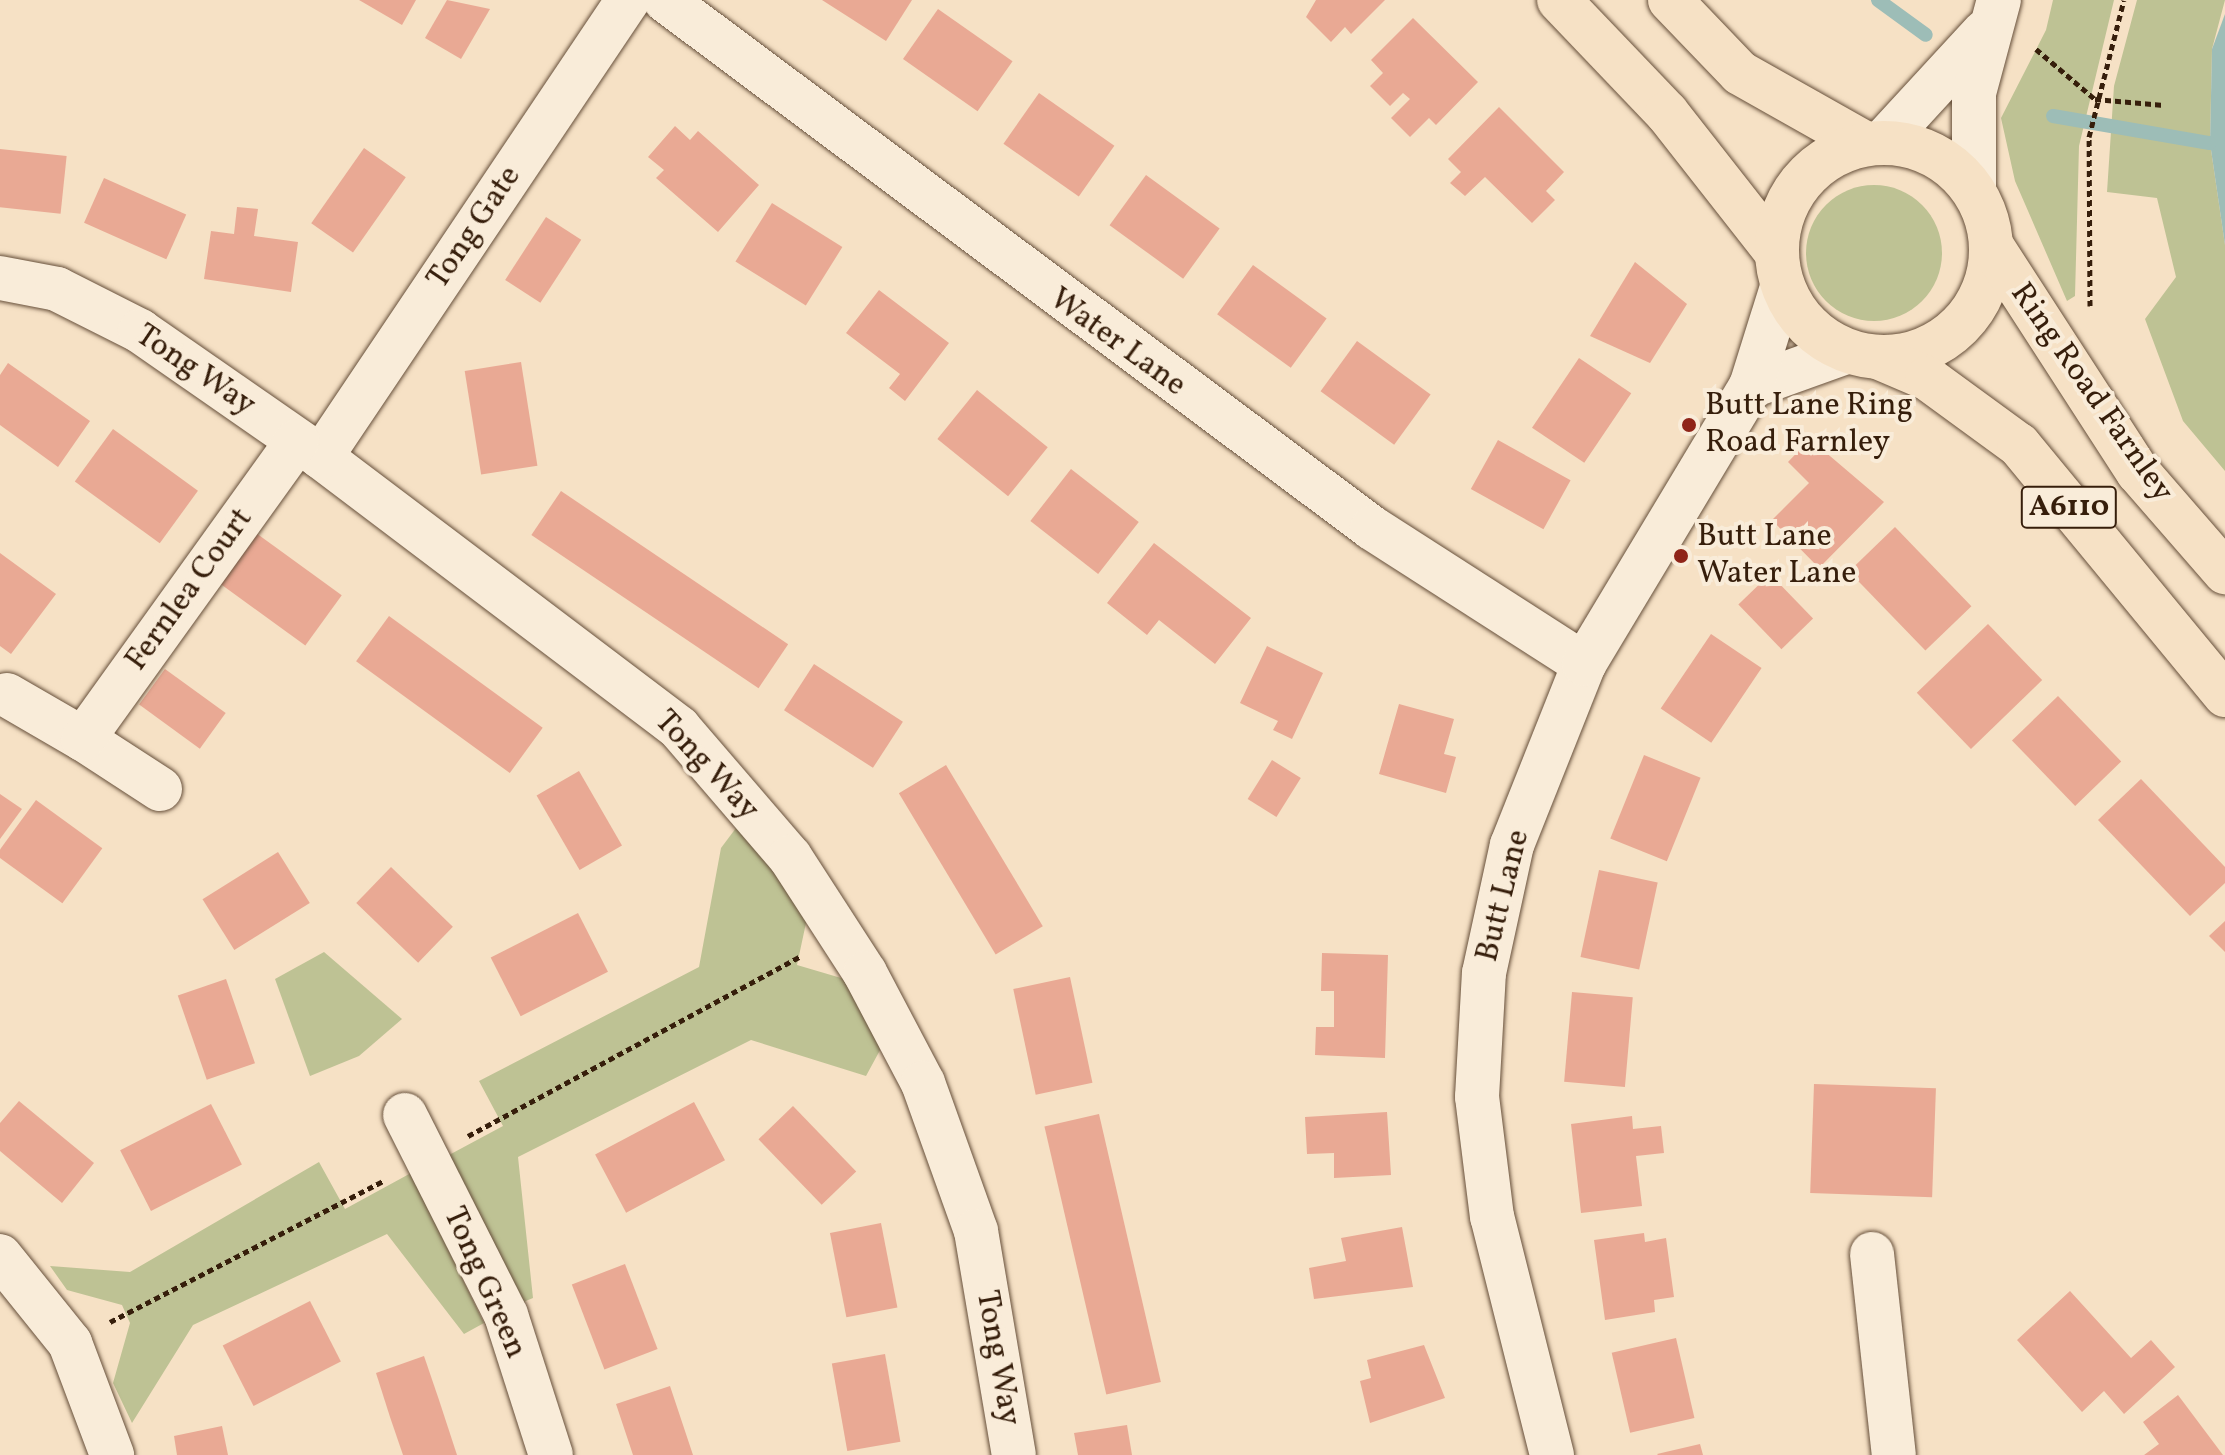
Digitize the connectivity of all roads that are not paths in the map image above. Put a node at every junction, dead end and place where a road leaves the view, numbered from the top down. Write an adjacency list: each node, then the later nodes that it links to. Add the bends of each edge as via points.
1 (628, 0): 13 (street, Tong Gate)
2 (665, 0): 15 (street, Water Lane, via 1372,528)
3 (1559, 0): 9 (highway, via 1667,113)
4 (1670, 0): 6 (highway, via 1740,73)
5 (1996, 11): 6 (street); 7 (street, via 1974,93)
6 (1874, 143): 7 (highway, via 1918,148 1960,172); 9 (highway, via 1817,165 1792,193)
7 (1974, 190): 8 (highway)
8 (1993, 248): 11 (highway, via 1987,286 1954,333 1912,355); 14 (highway, Ring Road Farnley / A6110, via 2138,472)
9 (1779, 269): 11 (highway, via 1808,327); 12 (street, Butt Lane)
10 (0, 278): 13 (street, Tong Way, via 57,289 140,331)
11 (1863, 355): 12 (street); 17 (highway, A6110, via 1927,378 2019,445)
12 (1751, 386): 15 (street, Butt Lane)
13 (309, 449): 18 (street, Fernlea Court); 25 (street, Tong Way, via 679,728 790,857 865,973 923,1083 976,1231)
14 (2225, 572)
15 (1584, 664): 26 (street, Butt Lane, via 1512,845 1484,973 1477,1097 1492,1217)
16 (7, 695): 18 (street)
17 (2225, 695)
18 (83, 739): 19 (street)
19 (160, 789)
20 (405, 1115): 24 (street, Tong Green, via 506,1315)
21 (1872, 1254): 27 (street)
22 (0, 1256): 23 (street, via 70,1343)
23 (112, 1455)
24 (551, 1455)
25 (1014, 1455)
26 (1552, 1455)
27 (1894, 1455)

